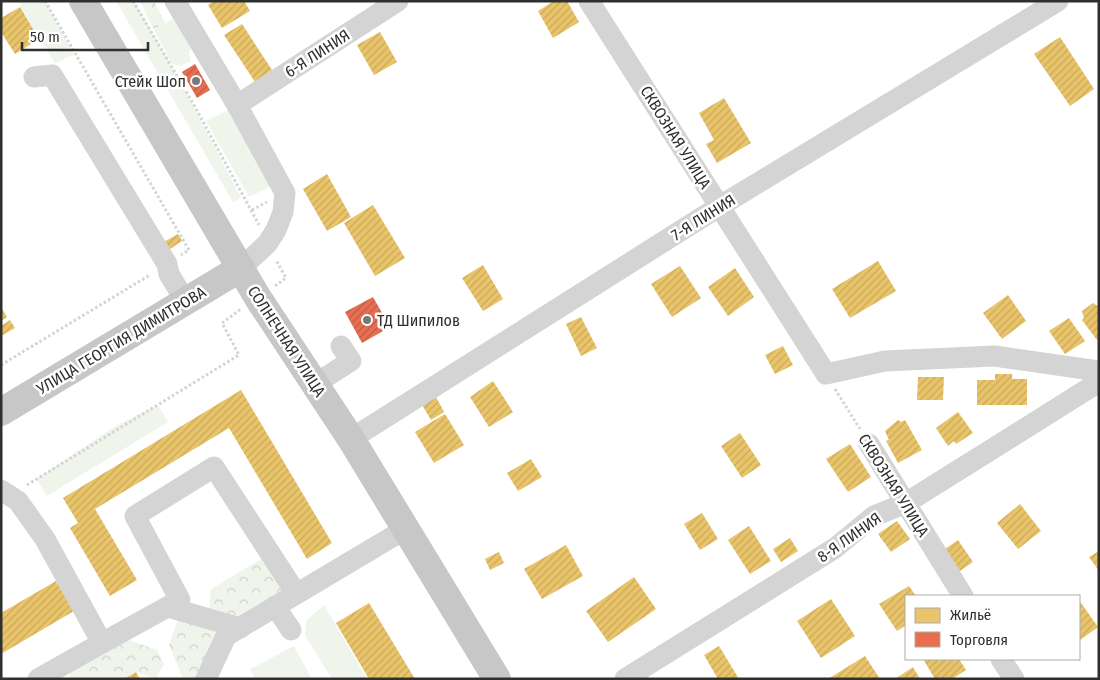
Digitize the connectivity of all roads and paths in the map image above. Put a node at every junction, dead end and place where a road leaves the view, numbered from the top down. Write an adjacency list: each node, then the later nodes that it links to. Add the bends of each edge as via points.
1 (45, 1): 12 (path, via 189,250)
2 (83, 1): 13 (main road, СОЛНЕЧНАЯ УЛИЦА)
3 (133, 1): 11 (path)
4 (175, 1): 9 (street)
5 (398, 1): 9 (street, 6-Я ЛИНИЯ)
6 (589, 1): 10 (street, СКВОЗНАЯ УЛИЦА)
7 (1058, 1): 10 (street, 7-Я ЛИНИЯ)
8 (34, 77): 12 (street, via 52,75)
9 (237, 105): 13 (street, via 285,193 283,212 268,244)
10 (720, 206): 19 (street, СКВОЗНАЯ УЛИЦА); 23 (street, 7-Я ЛИНИЯ)
11 (252, 210)
12 (168, 264): 14 (street, via 168,274); 17 (path)
13 (241, 268): 14 (main road, УЛИЦА ГЕОРГИЯ ДИМИТРОВА); 21 (main road, СОЛНЕЧНАЯ УЛИЦА)
14 (186, 302): 22 (main road, УЛИЦА ГЕОРГИЯ ДИМИТРОВА)
15 (228, 317): 25 (path, via 222,323 239,355 43,474)
16 (341, 346): 21 (street, via 351,362)
17 (1, 365)
18 (1099, 371): 19 (street, via 994,356 885,361)
19 (826, 374): 24 (path, СКВОЗНАЯ УЛИЦА)
20 (1099, 382): 26 (street, 8-Я ЛИНИЯ)
21 (315, 384): 23 (main road, СОЛНЕЧНАЯ УЛИЦА)
22 (1, 412)
23 (351, 439): 27 (main road, СОЛНЕЧНАЯ УЛИЦА)
24 (869, 444): 26 (street, СКВОЗНАЯ УЛИЦА)
25 (6, 493): 34 (street, via 18,501 45,539)
26 (906, 504): 29 (street, СКВОЗНАЯ УЛИЦА); 39 (street, 8-Я ЛИНИЯ, via 874,516 835,548)
27 (407, 528): 28 (street); 38 (main road, СОЛНЕЧНАЯ УЛИЦА)
28 (296, 593): 30 (street); 31 (street, via 214,467 135,516 180,600)
29 (962, 595)
30 (274, 606): 32 (street); 33 (street)
31 (168, 607): 32 (street); 34 (street)
32 (240, 628): 37 (street, via 226,636)
33 (291, 630)
34 (102, 643): 36 (street)
35 (1003, 660): 40 (street)
36 (38, 679)
37 (206, 679)
38 (497, 679)
39 (625, 679)
40 (1014, 679)

